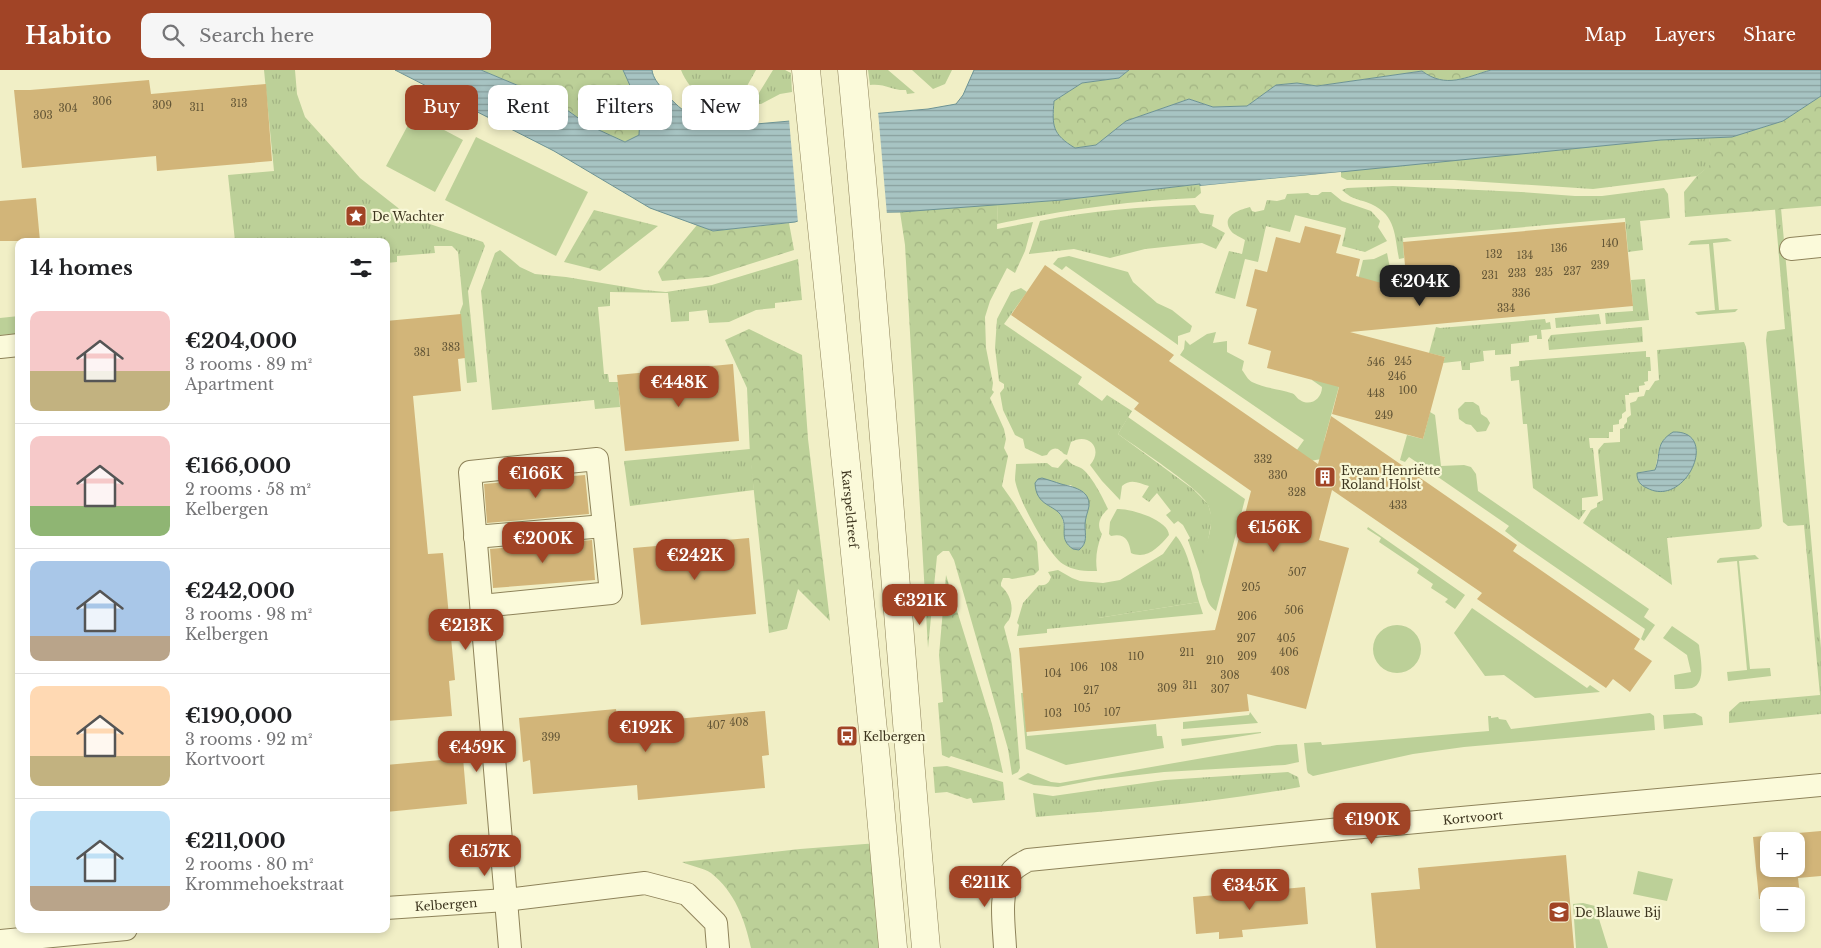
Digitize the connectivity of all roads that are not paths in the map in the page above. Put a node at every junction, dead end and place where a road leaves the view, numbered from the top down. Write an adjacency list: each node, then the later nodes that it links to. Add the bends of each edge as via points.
1 (853, 78): 18 (street)
2 (807, 80): 17 (street, Karspeldreef)
3 (1821, 246): 4 (street)
4 (1791, 249)
5 (15, 345): 6 (street)
6 (0, 347)
7 (604, 526): 8 (street); 8 (street, via 597,459 470,472); 9 (street, via 611,593)
8 (475, 537): 9 (street)
9 (482, 606): 11 (street)
10 (1821, 785): 19 (street, Kortvoort, via 1028,860 1010,874 1004,893)
11 (506, 900): 12 (street, Kelbergen); 15 (street); 16 (street, Kelbergen, via 645,883 687,894 716,922)
12 (390, 908)
13 (84, 933): 14 (street)
14 (0, 941)
15 (510, 948)
16 (718, 948)
17 (893, 948)
18 (926, 948)
19 (1004, 948)

